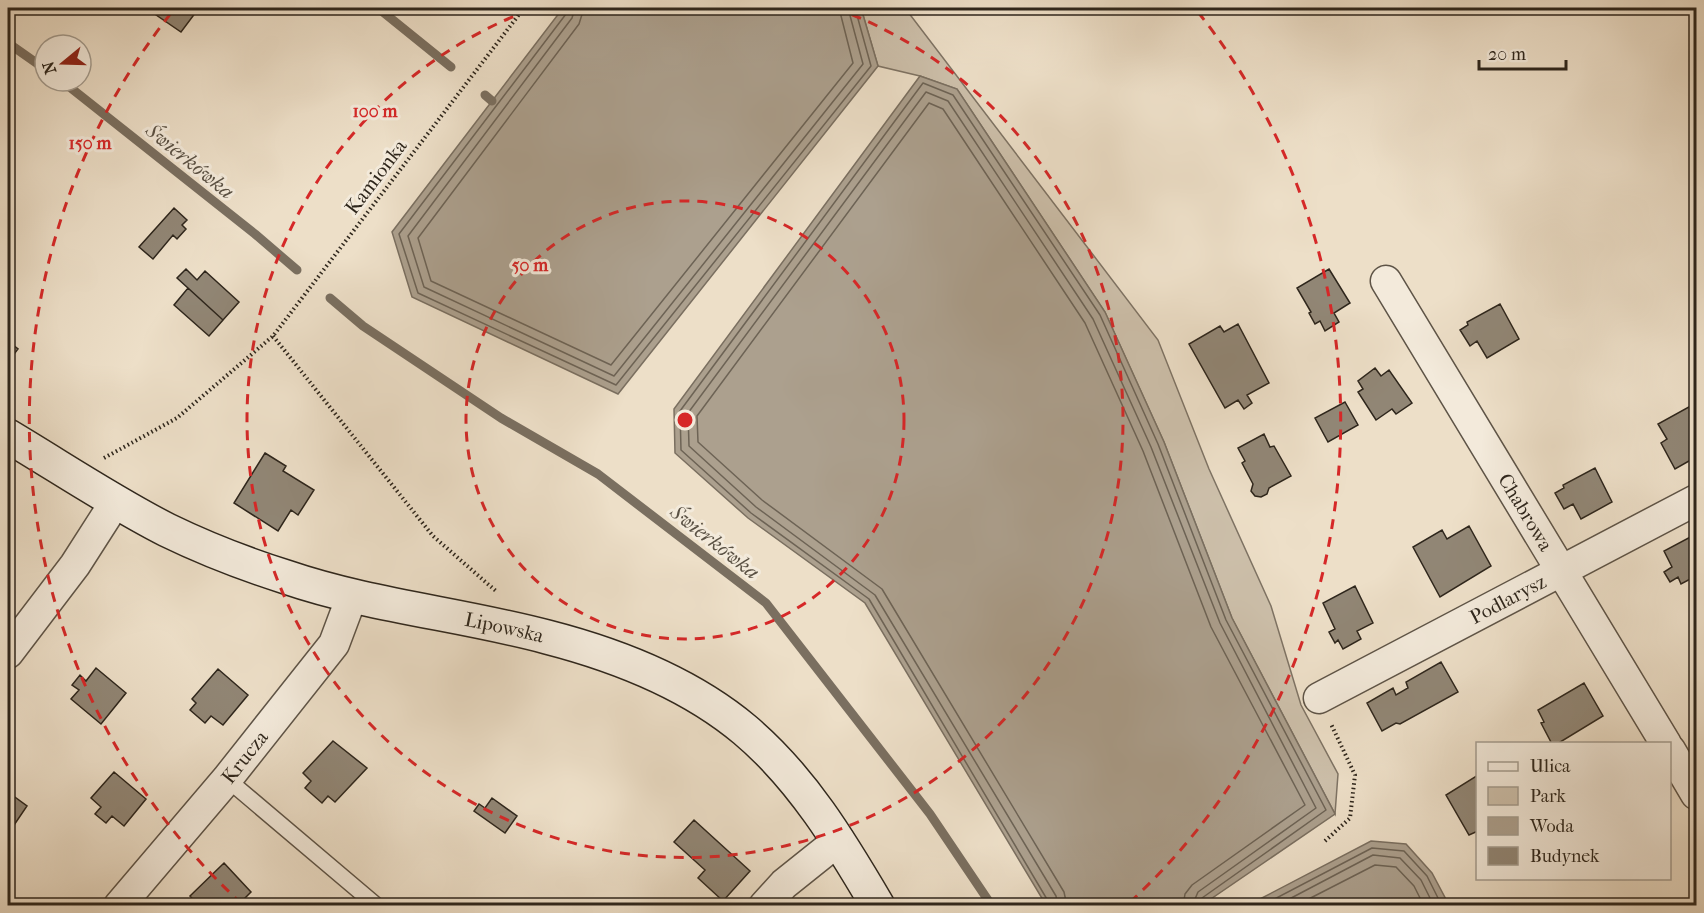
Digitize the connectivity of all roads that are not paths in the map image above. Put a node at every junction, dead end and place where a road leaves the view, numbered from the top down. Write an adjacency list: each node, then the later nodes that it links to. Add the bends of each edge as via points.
1 (1386, 281): 5 (street, Chabrowa)
2 (8, 436): 4 (street, Lipowska)
3 (1696, 500): 5 (street, Podlarysz)
4 (116, 501): 6 (street, Lipowska, via 218,554); 7 (street, via 75,565)
5 (1562, 572): 8 (street, Podlarysz); 9 (street, Chabrowa)
6 (352, 596): 11 (street, Krucza, via 334,644); 13 (street, Lipowska, via 547,637 616,657 684,689 745,730 796,782)
7 (8, 653)
8 (1319, 698)
9 (1665, 742)
10 (1671, 752): 12 (street)
11 (227, 779): 14 (street, Krucza); 15 (lane)
12 (1696, 794)
13 (840, 840): 16 (street, via 784,884); 17 (street, Lipowska)
14 (119, 906)
15 (377, 906)
16 (764, 906)
17 (878, 906)

